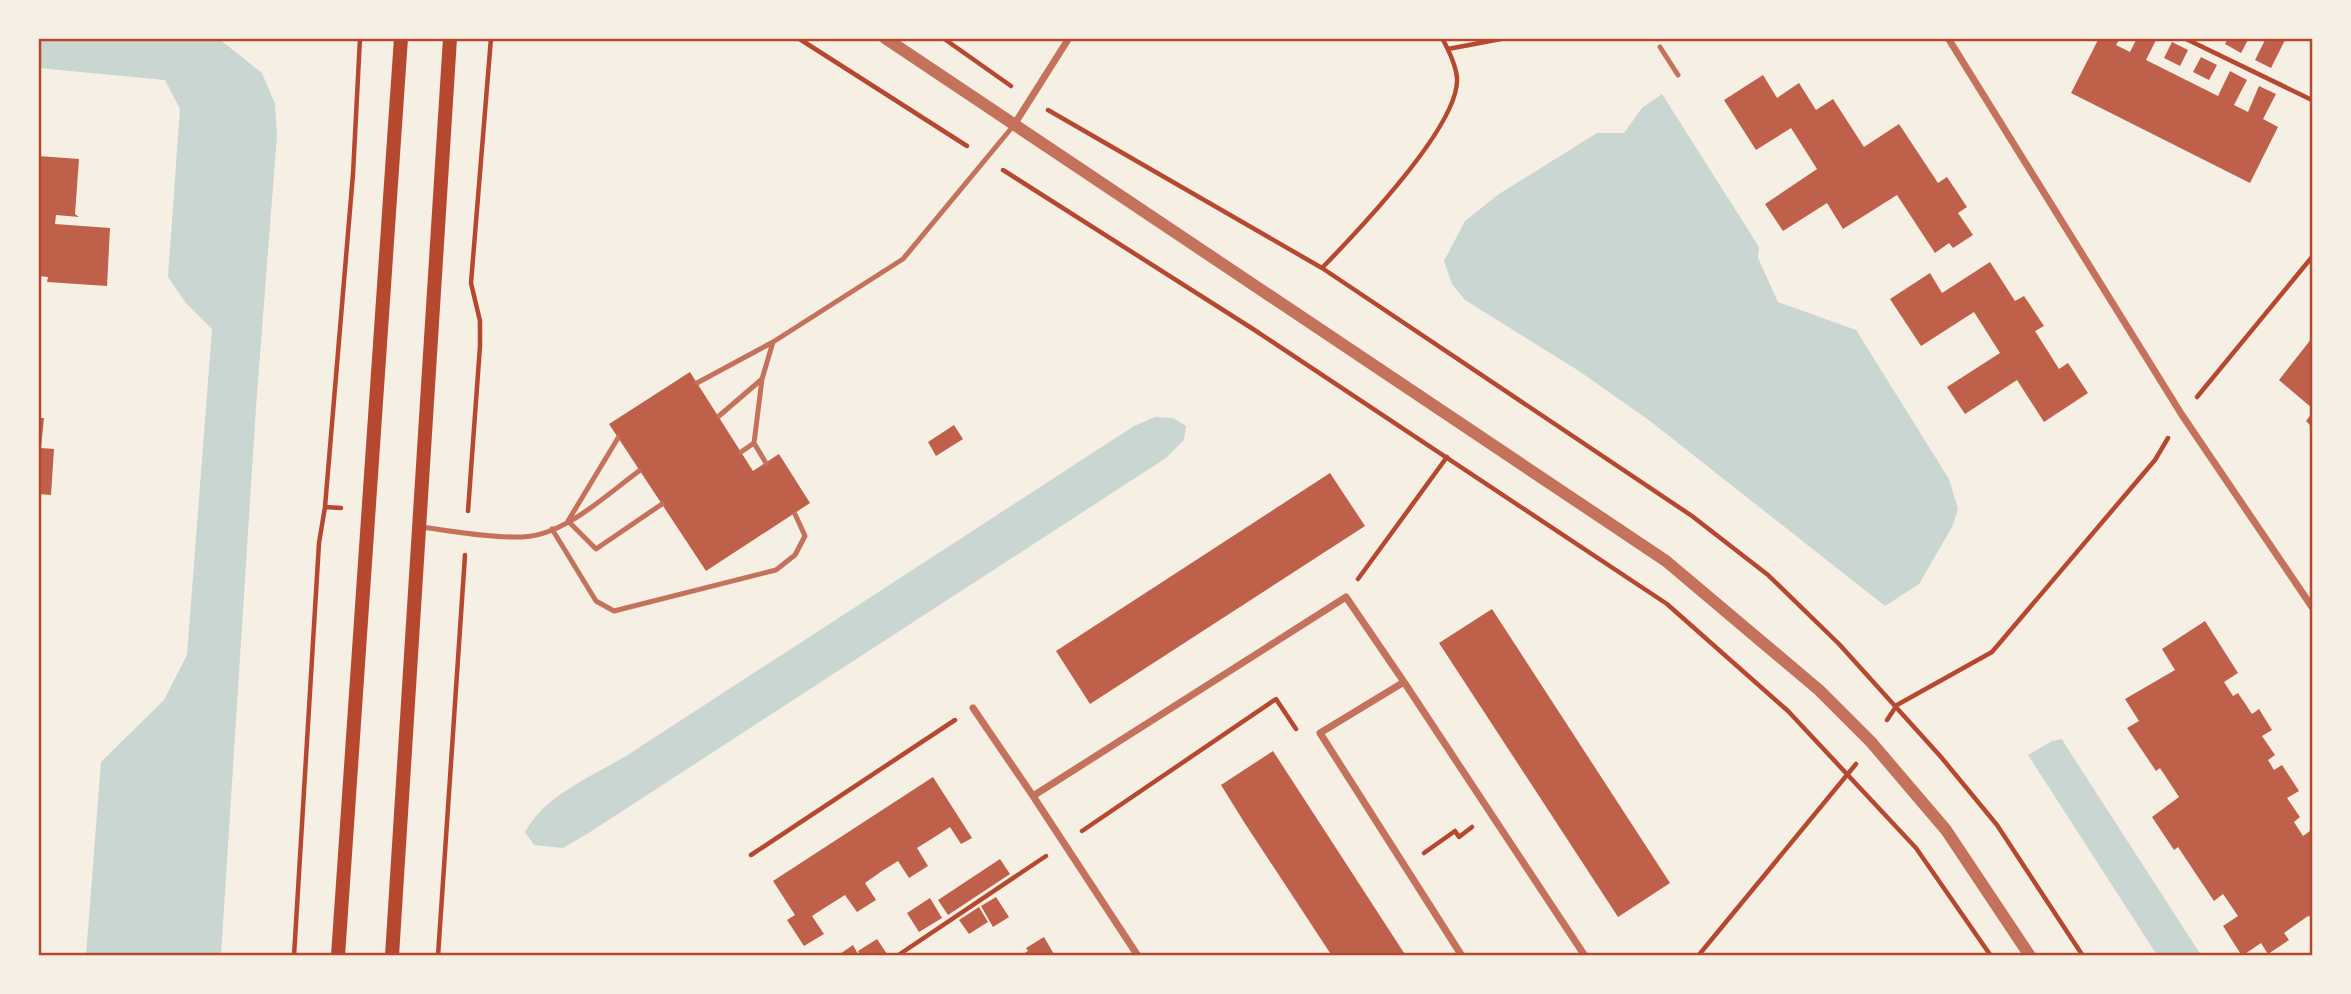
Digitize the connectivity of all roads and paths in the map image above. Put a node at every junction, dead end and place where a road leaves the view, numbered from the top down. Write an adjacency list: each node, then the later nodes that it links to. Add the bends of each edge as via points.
1 (360, 38): 51 (path, via 353,174 319,542)
2 (401, 38): 52 (main road)
3 (450, 38): 36 (main road)
4 (491, 38): 38 (path, via 471,283 480,321 480,346)
5 (798, 38): 19 (path)
6 (885, 38): 18 (street)
7 (943, 38): 16 (path)
8 (1069, 38): 16 (street)
9 (1442, 38): 14 (path)
10 (1506, 38): 14 (path)
11 (1948, 38): 25 (street)
12 (2183, 38): 17 (path)
13 (1660, 47): 15 (lane)
14 (1448, 49): 21 (path, via 1457,79 1449,107 1431,140 1377,214)
15 (1678, 75)
16 (1030, 100): 18 (street)
17 (2312, 100)
18 (1014, 125): 19 (lane); 44 (street, via 1667,561 1819,690)
19 (988, 160): 22 (lane, via 903,259); 30 (path)
20 (2312, 257): 25 (path)
21 (1322, 268)
22 (773, 342): 23 (lane); 24 (lane)
23 (762, 379): 26 (lane); 28 (lane)
24 (697, 383)
25 (2182, 415): 40 (street); 44 (path, via 2155,460 1992,652 1897,705)
26 (719, 416)
27 (618, 438): 35 (lane)
28 (754, 443): 29 (lane); 31 (lane)
29 (741, 452)
30 (1447, 457): 39 (path); 45 (path, via 1667,604 1788,711)
31 (766, 463)
32 (639, 471): 35 (lane)
33 (662, 504): 35 (lane, via 596,550)
34 (795, 514): 37 (lane, via 805,536 795,555 776,570 614,611 596,601)
35 (568, 521): 37 (lane)
36 (420, 527): 38 (lane); 53 (main road)
37 (552, 529): 38 (lane, via 524,537)
38 (467, 533): 54 (path)
39 (1346, 597): 41 (street); 46 (street)
40 (2312, 607)
41 (1404, 682): 47 (street); 50 (street, via 1320,733)
42 (973, 708): 46 (street); 49 (path)
43 (1298, 732): 48 (path, via 1276,699)
44 (1871, 742): 45 (path); 61 (street, via 1946,830)
45 (1848, 776): 59 (path); 60 (path, via 1916,848)
46 (1033, 796): 48 (street)
47 (1491, 813): 50 (path, via 1458,837 1455,831); 58 (street)
48 (1064, 843): 55 (path); 56 (street)
49 (751, 855)
50 (1405, 866): 57 (street)
51 (294, 956)
52 (338, 956)
53 (392, 956)
54 (438, 956)
55 (897, 956)
56 (1138, 956)
57 (1461, 956)
58 (1585, 956)
59 (1698, 956)
60 (1991, 956)
61 (2030, 956)

